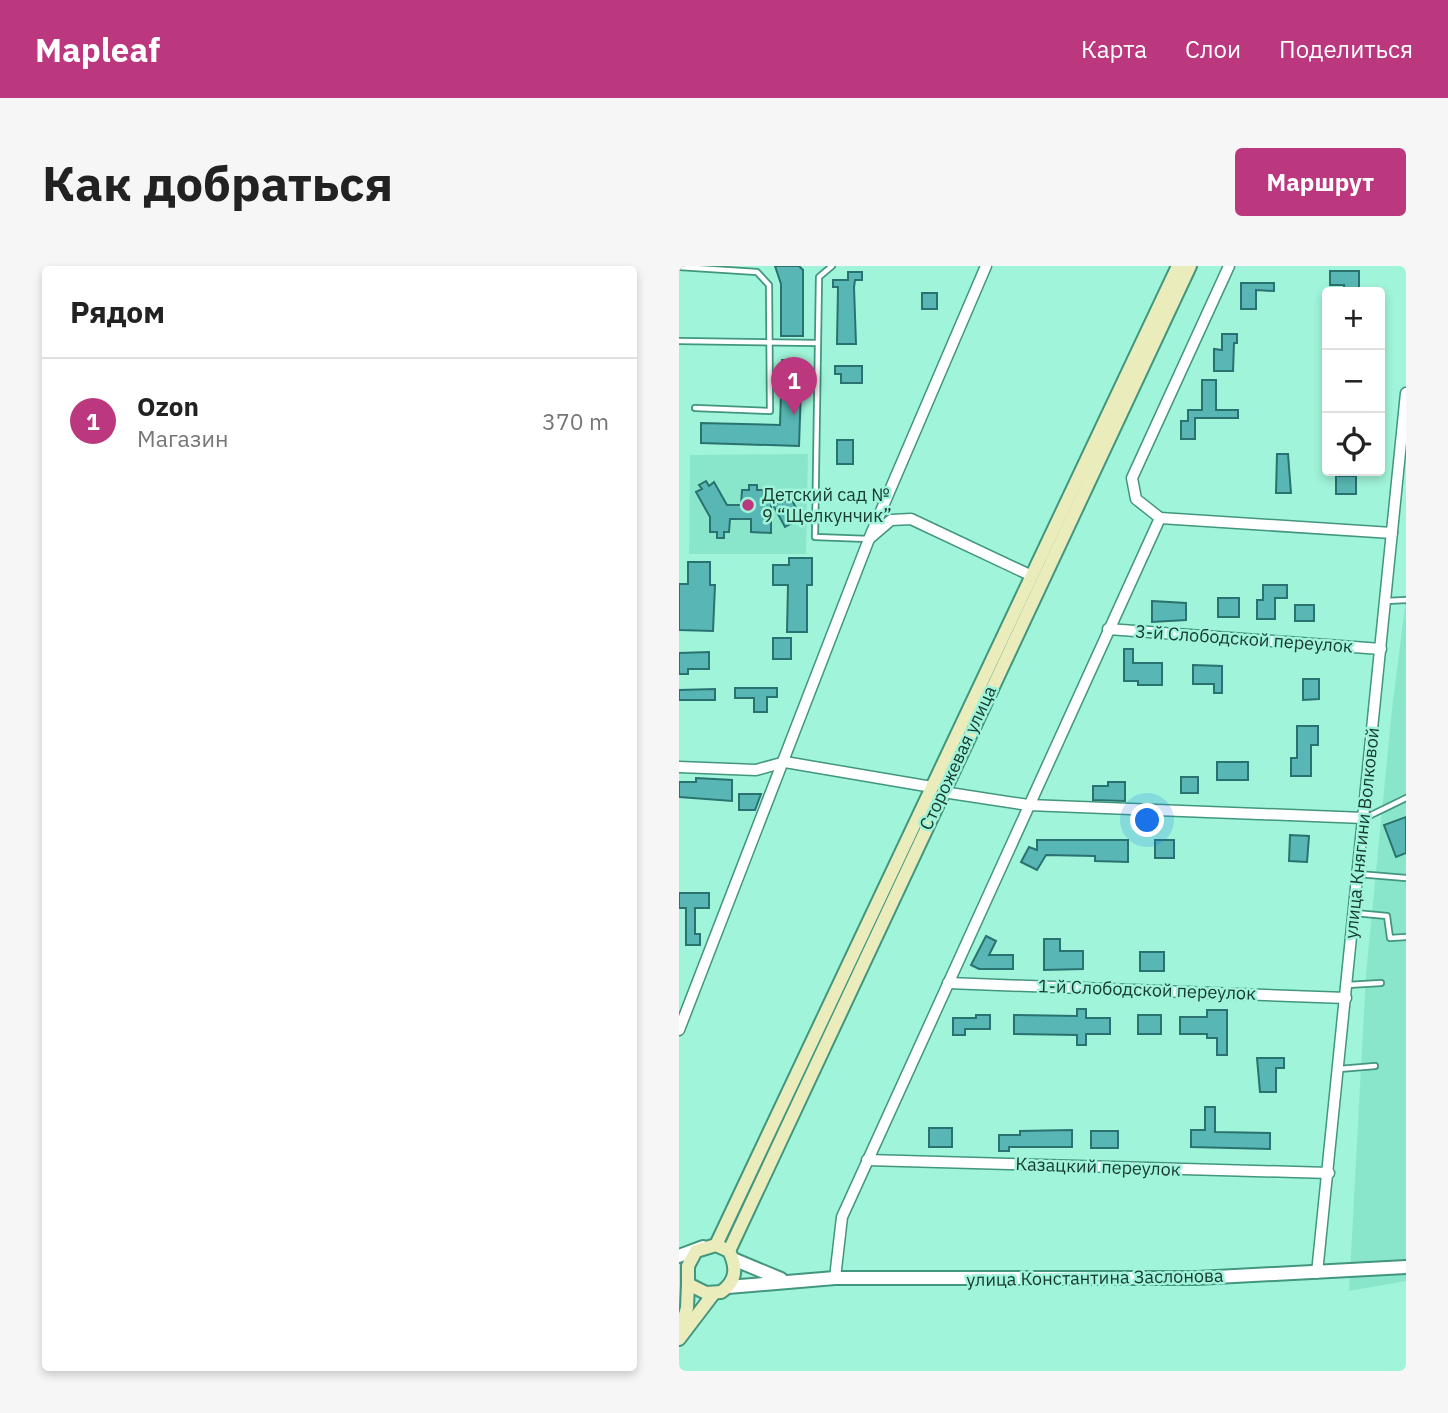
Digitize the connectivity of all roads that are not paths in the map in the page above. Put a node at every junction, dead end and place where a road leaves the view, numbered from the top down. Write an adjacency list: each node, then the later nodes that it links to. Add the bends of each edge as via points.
1 (832, 266): 8 (lane, via 819,277)
2 (986, 266): 14 (street)
3 (1178, 266): 15 (main road, Сторожевая улица)
4 (1190, 266): 22 (main road, Сторожевая улица)
5 (1229, 266): 12 (street, via 1132,478 1136,499)
6 (679, 267): 9 (lane, via 757,272 769,285)
7 (679, 341): 9 (lane)
8 (818, 343): 9 (lane); 14 (lane, via 815,537)
9 (771, 344): 11 (lane, via 770,411)
10 (1406, 393): 13 (street, улица Княгини Волковой)
11 (695, 408)
12 (1160, 518): 13 (street); 18 (street)
13 (1392, 533): 17 (street, улица Княгини Волковой)
14 (869, 539): 15 (street, via 891,520 911,519); 20 (street)
15 (1032, 576): 22 (main road, Сторожевая улица)
16 (1406, 600): 17 (lane)
17 (1385, 601): 19 (street, улица Княгини Волковой)
18 (1108, 629): 19 (street, 3-й Слободской переулок); 24 (street)
19 (1381, 649): 25 (street, улица Княгини Волковой)
20 (785, 762): 21 (street, via 756,770); 22 (street); 34 (street)
21 (679, 767)
22 (937, 789): 24 (street); 39 (main road, Сторожевая улица)
23 (1406, 798): 25 (lane)
24 (1028, 805): 25 (street); 30 (street)
25 (1364, 818): 26 (street, улица Княгини Волковой)
26 (1358, 874): 27 (lane); 28 (street, улица Княгини Волковой)
27 (1406, 878)
28 (1354, 913): 29 (lane, via 1387,916 1390,938); 32 (street, улица Княгини Волковой)
29 (1406, 937)
30 (948, 983): 33 (street, 1-й Слободской переулок); 37 (street)
31 (1381, 984): 32 (lane)
32 (1347, 985): 33 (street, улица Княгини Волковой)
33 (1346, 998): 36 (street, улица Княгини Волковой)
34 (679, 1030)
35 (1375, 1066): 36 (lane)
36 (1339, 1069): 38 (street, улица Княгини Волковой)
37 (867, 1160): 38 (street, Казацкий переулок); 43 (street, via 842,1217)
38 (1329, 1173): 42 (street, улица Княгини Волковой)
39 (720, 1251): 40 (street); 44 (street); 45 (main road, via 690,1258); 46 (main road, via 734,1278)
40 (679, 1256)
41 (1406, 1267): 42 (street, улица Константина Заслонова)
42 (1317, 1273): 43 (street, улица Константина Заслонова, via 1056,1280)
43 (835, 1278): 44 (street, улица Константина Заслонова)
44 (784, 1281): 46 (street, улица Константина Заслонова)
45 (684, 1283): 47 (main road); 48 (main road, via 687,1308)
46 (728, 1287): 47 (main road)
47 (714, 1293): 48 (main road)
48 (679, 1337)

